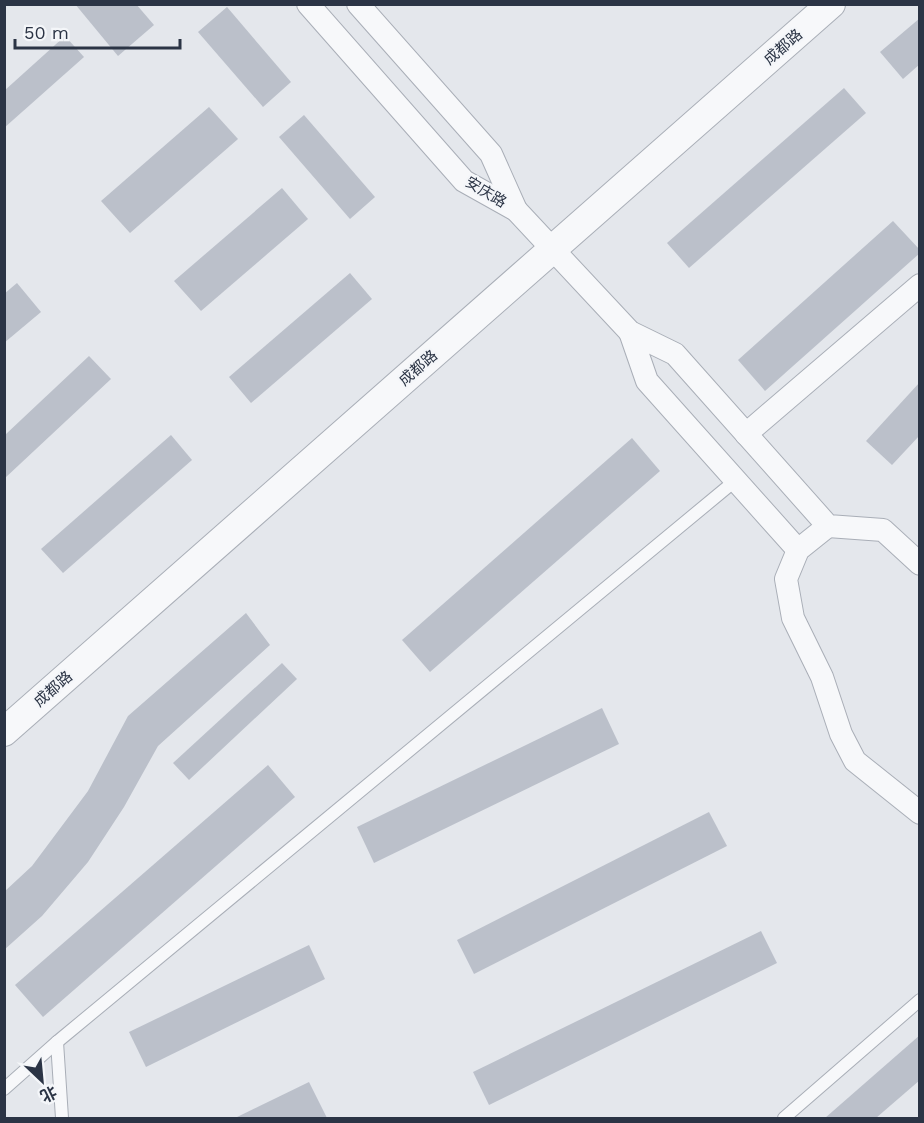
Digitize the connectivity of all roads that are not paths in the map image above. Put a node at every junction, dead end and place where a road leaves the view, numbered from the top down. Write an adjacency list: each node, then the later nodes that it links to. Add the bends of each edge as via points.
1 (308, 4): 4 (street, 安庆路, via 464,181)
2 (358, 4): 4 (street, 安庆路, via 491,154)
3 (831, 4): 5 (street, 成都路)
4 (516, 210): 5 (street)
5 (553, 250): 7 (street); 13 (street, 成都路)
6 (920, 285): 8 (street)
7 (630, 332): 8 (street, via 675,354); 9 (street, via 647,381)
8 (746, 434): 10 (street)
9 (736, 480): 11 (street); 16 (lane)
10 (828, 526): 11 (street); 12 (street, via 883,531)
11 (798, 550): 14 (street, via 786,579 793,618 822,677 842,734 855,761)
12 (920, 564)
13 (4, 732)
14 (920, 813)
15 (920, 1000): 19 (lane)
16 (57, 1042): 17 (lane); 18 (lane)
17 (4, 1089)
18 (62, 1119)
19 (784, 1119)

